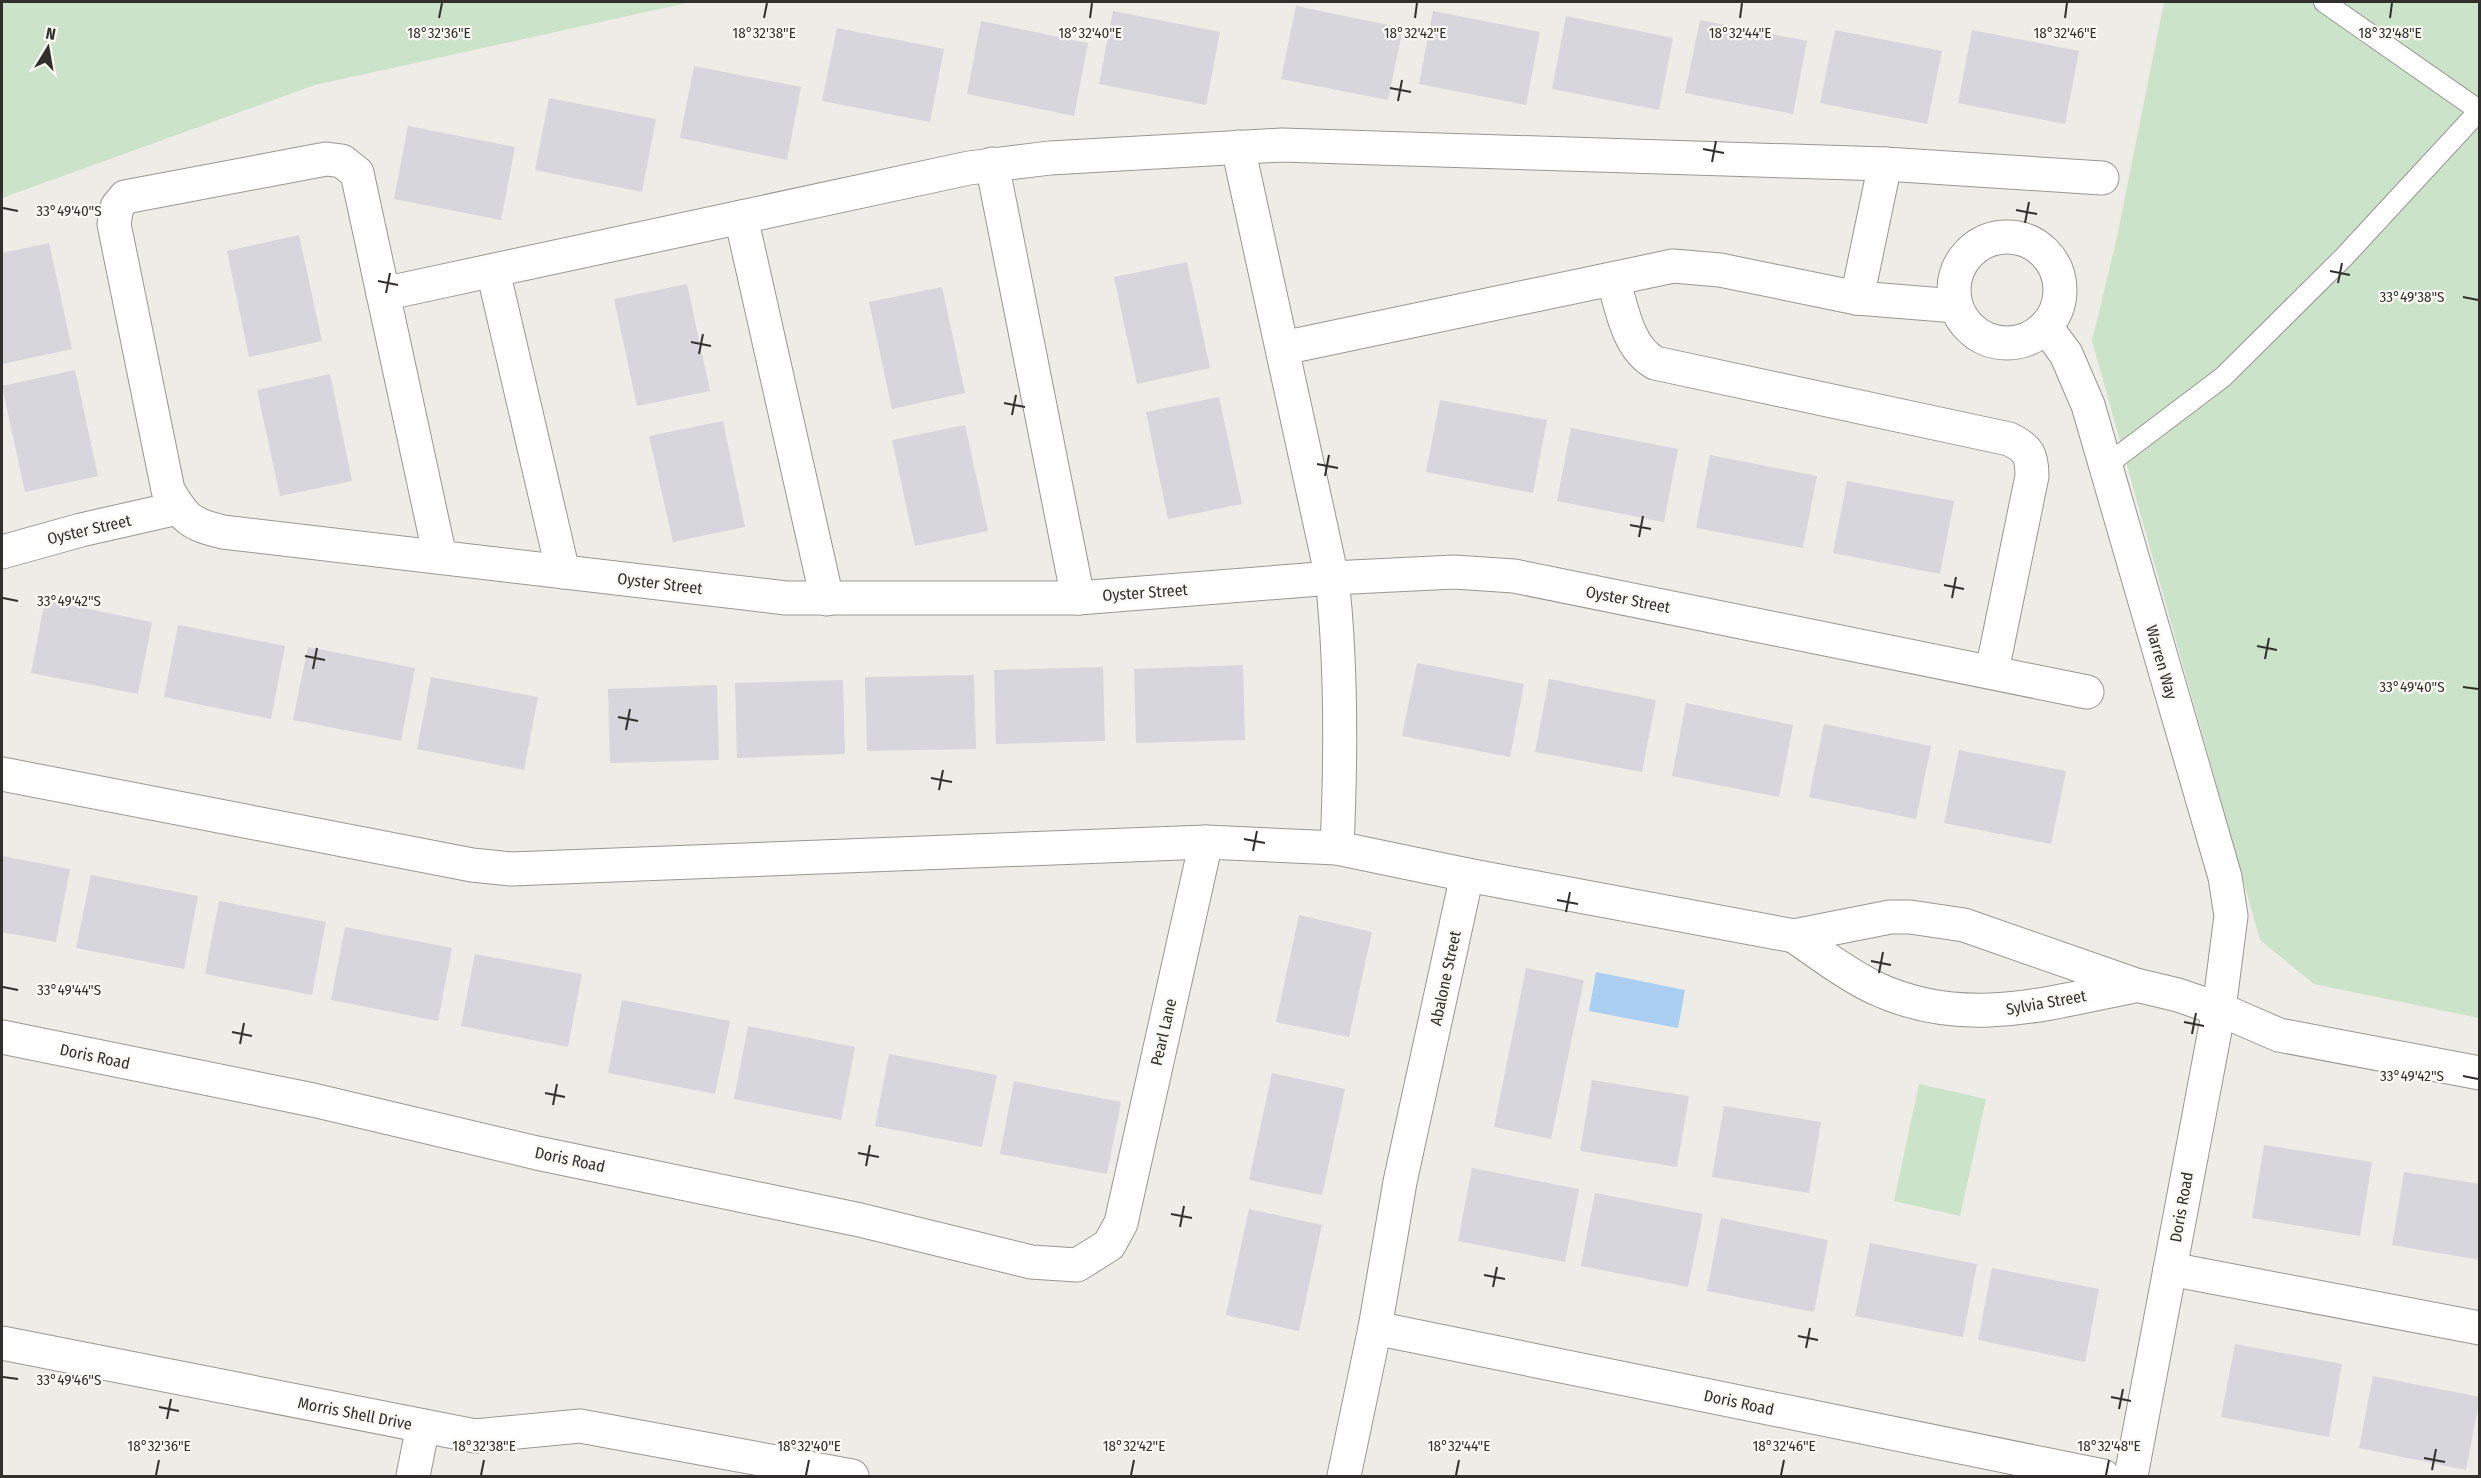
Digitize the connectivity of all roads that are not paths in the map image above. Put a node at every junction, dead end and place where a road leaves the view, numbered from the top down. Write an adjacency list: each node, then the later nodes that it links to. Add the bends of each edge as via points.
1 (2324, 2): 2 (lane)
2 (2479, 111): 15 (lane, via 2344,257 2223,377)
3 (1238, 147): 4 (street); 5 (street, via 1282,145); 14 (street)
4 (992, 164): 7 (street); 21 (street)
5 (1885, 164): 6 (street); 11 (street)
6 (2102, 178)
7 (741, 217): 8 (street); 22 (street)
8 (493, 271): 10 (street); 19 (street)
9 (1613, 279): 11 (street, via 1673,266 1696,267); 14 (street); 23 (street, via 1635,345 1643,357 1654,363 2009,439 2023,446 2032,457 2032,476)
10 (383, 294): 16 (street, via 357,173 342,161 326,159 125,197 117,207 114,224 168,490); 18 (street)
11 (1857, 297): 12 (street)
12 (1956, 306): 13 (street, via 1964,323 1995,342 2032,338); 13 (street, via 1957,272 1965,258 1993,239 2011,238 2042,250 2053,263 2060,296 2056,313)
13 (2046, 327): 15 (street, Warren Way, via 2078,378)
14 (1282, 348): 20 (street)
15 (2104, 467): 31 (street, Warren Way, via 2225,877 2231,916)
16 (186, 516): 17 (street, Oyster Street, via 81,530); 18 (street, Oyster Street, via 223,532)
17 (2, 552)
18 (440, 557): 19 (street, Oyster Street)
19 (563, 572): 22 (street, Oyster Street, via 786,598)
20 (1332, 578): 21 (street, Oyster Street); 23 (street, Oyster Street, via 1454,572 1514,576); 27 (street, via 1340,789)
21 (1078, 597): 22 (street, Oyster Street)
22 (827, 598)
23 (1992, 671): 24 (street, Oyster Street)
24 (2087, 692)
25 (2, 774): 26 (street, via 472,865 511,869)
26 (1206, 842): 27 (street); 34 (street, Pearl Lane)
27 (1337, 848): 28 (street)
28 (1467, 875): 29 (street, Sylvia Street); 36 (street, Abalone Street, via 1400,1182)
29 (1794, 936): 30 (street, Sylvia Street, via 1910,917 1996,934); 30 (street, Sylvia Street, via 1876,988 1952,1010 2019,1010)
30 (2136, 985): 31 (street, Sylvia Street)
31 (2219, 1009): 33 (street, Sylvia Street, via 2279,1035); 35 (street, Doris Road)
32 (2, 1037): 34 (street, Doris Road, via 313,1100 537,1153 860,1220 1030,1262 1077,1265 1109,1245)
33 (2480, 1073)
34 (1121, 1223)
35 (2170, 1269): 37 (street); 44 (street, Doris Road)
36 (1375, 1328): 42 (street, Abalone Street); 43 (street, Doris Road)
37 (2480, 1328)
38 (2, 1342): 39 (street, Morris Shell Drive)
39 (423, 1426): 40 (street); 41 (street, Morris Shell Drive, via 476,1436 580,1426)
40 (413, 1476)
41 (852, 1476)
42 (1344, 1476)
43 (2103, 1476)
44 (2131, 1476)

